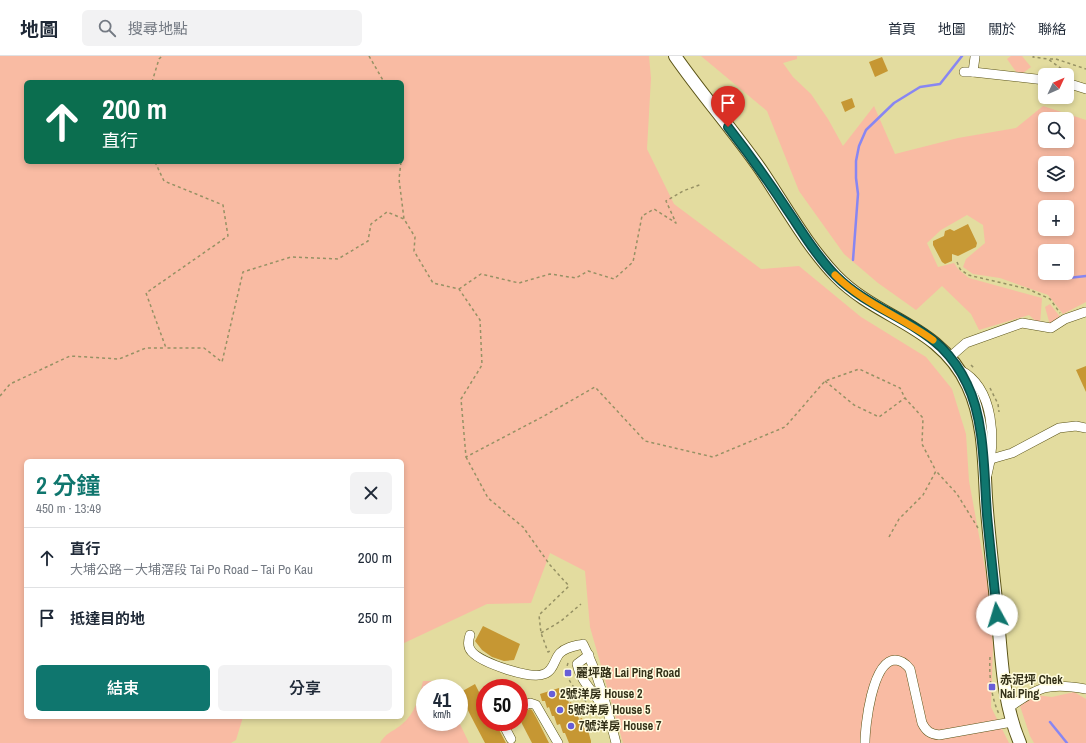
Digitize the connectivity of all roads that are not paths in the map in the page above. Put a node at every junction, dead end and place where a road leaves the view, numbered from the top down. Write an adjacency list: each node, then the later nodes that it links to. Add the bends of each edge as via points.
1 (675, 56): 9 (main road, via 836,276 860,296 928,336)
2 (975, 57): 4 (street)
3 (964, 72): 4 (street)
4 (973, 72): 5 (street)
5 (1038, 79)
6 (1074, 83): 7 (street)
7 (1086, 89)
8 (1085, 312): 9 (street, via 1065,319 1051,328 1022,323 999,330 966,343)
9 (950, 357): 10 (main road)
10 (960, 370): 12 (street, via 978,385 984,397 991,429); 13 (main road, via 977,412)
11 (1086, 428): 12 (street, via 1059,428 1012,453)
12 (991, 459): 13 (street)
13 (985, 484): 18 (main road)
14 (470, 634): 15 (street, via 468,644 471,651 480,659 531,675 546,674 561,652 570,647 583,644)
15 (589, 655): 19 (street); 19 (street, via 577,664 578,671)
16 (1086, 689): 18 (street, via 1068,686 1040,688)
17 (528, 704): 23 (street, via 536,705)
18 (1008, 708): 20 (main road)
19 (611, 722): 24 (street)
20 (1007, 722): 25 (street, via 939,735 926,731 910,669 900,661 891,661 884,666 873,689); 26 (main road)
21 (507, 731): 22 (street)
22 (511, 739)
23 (558, 743)
24 (616, 743)
25 (865, 743)
26 (1020, 743)

